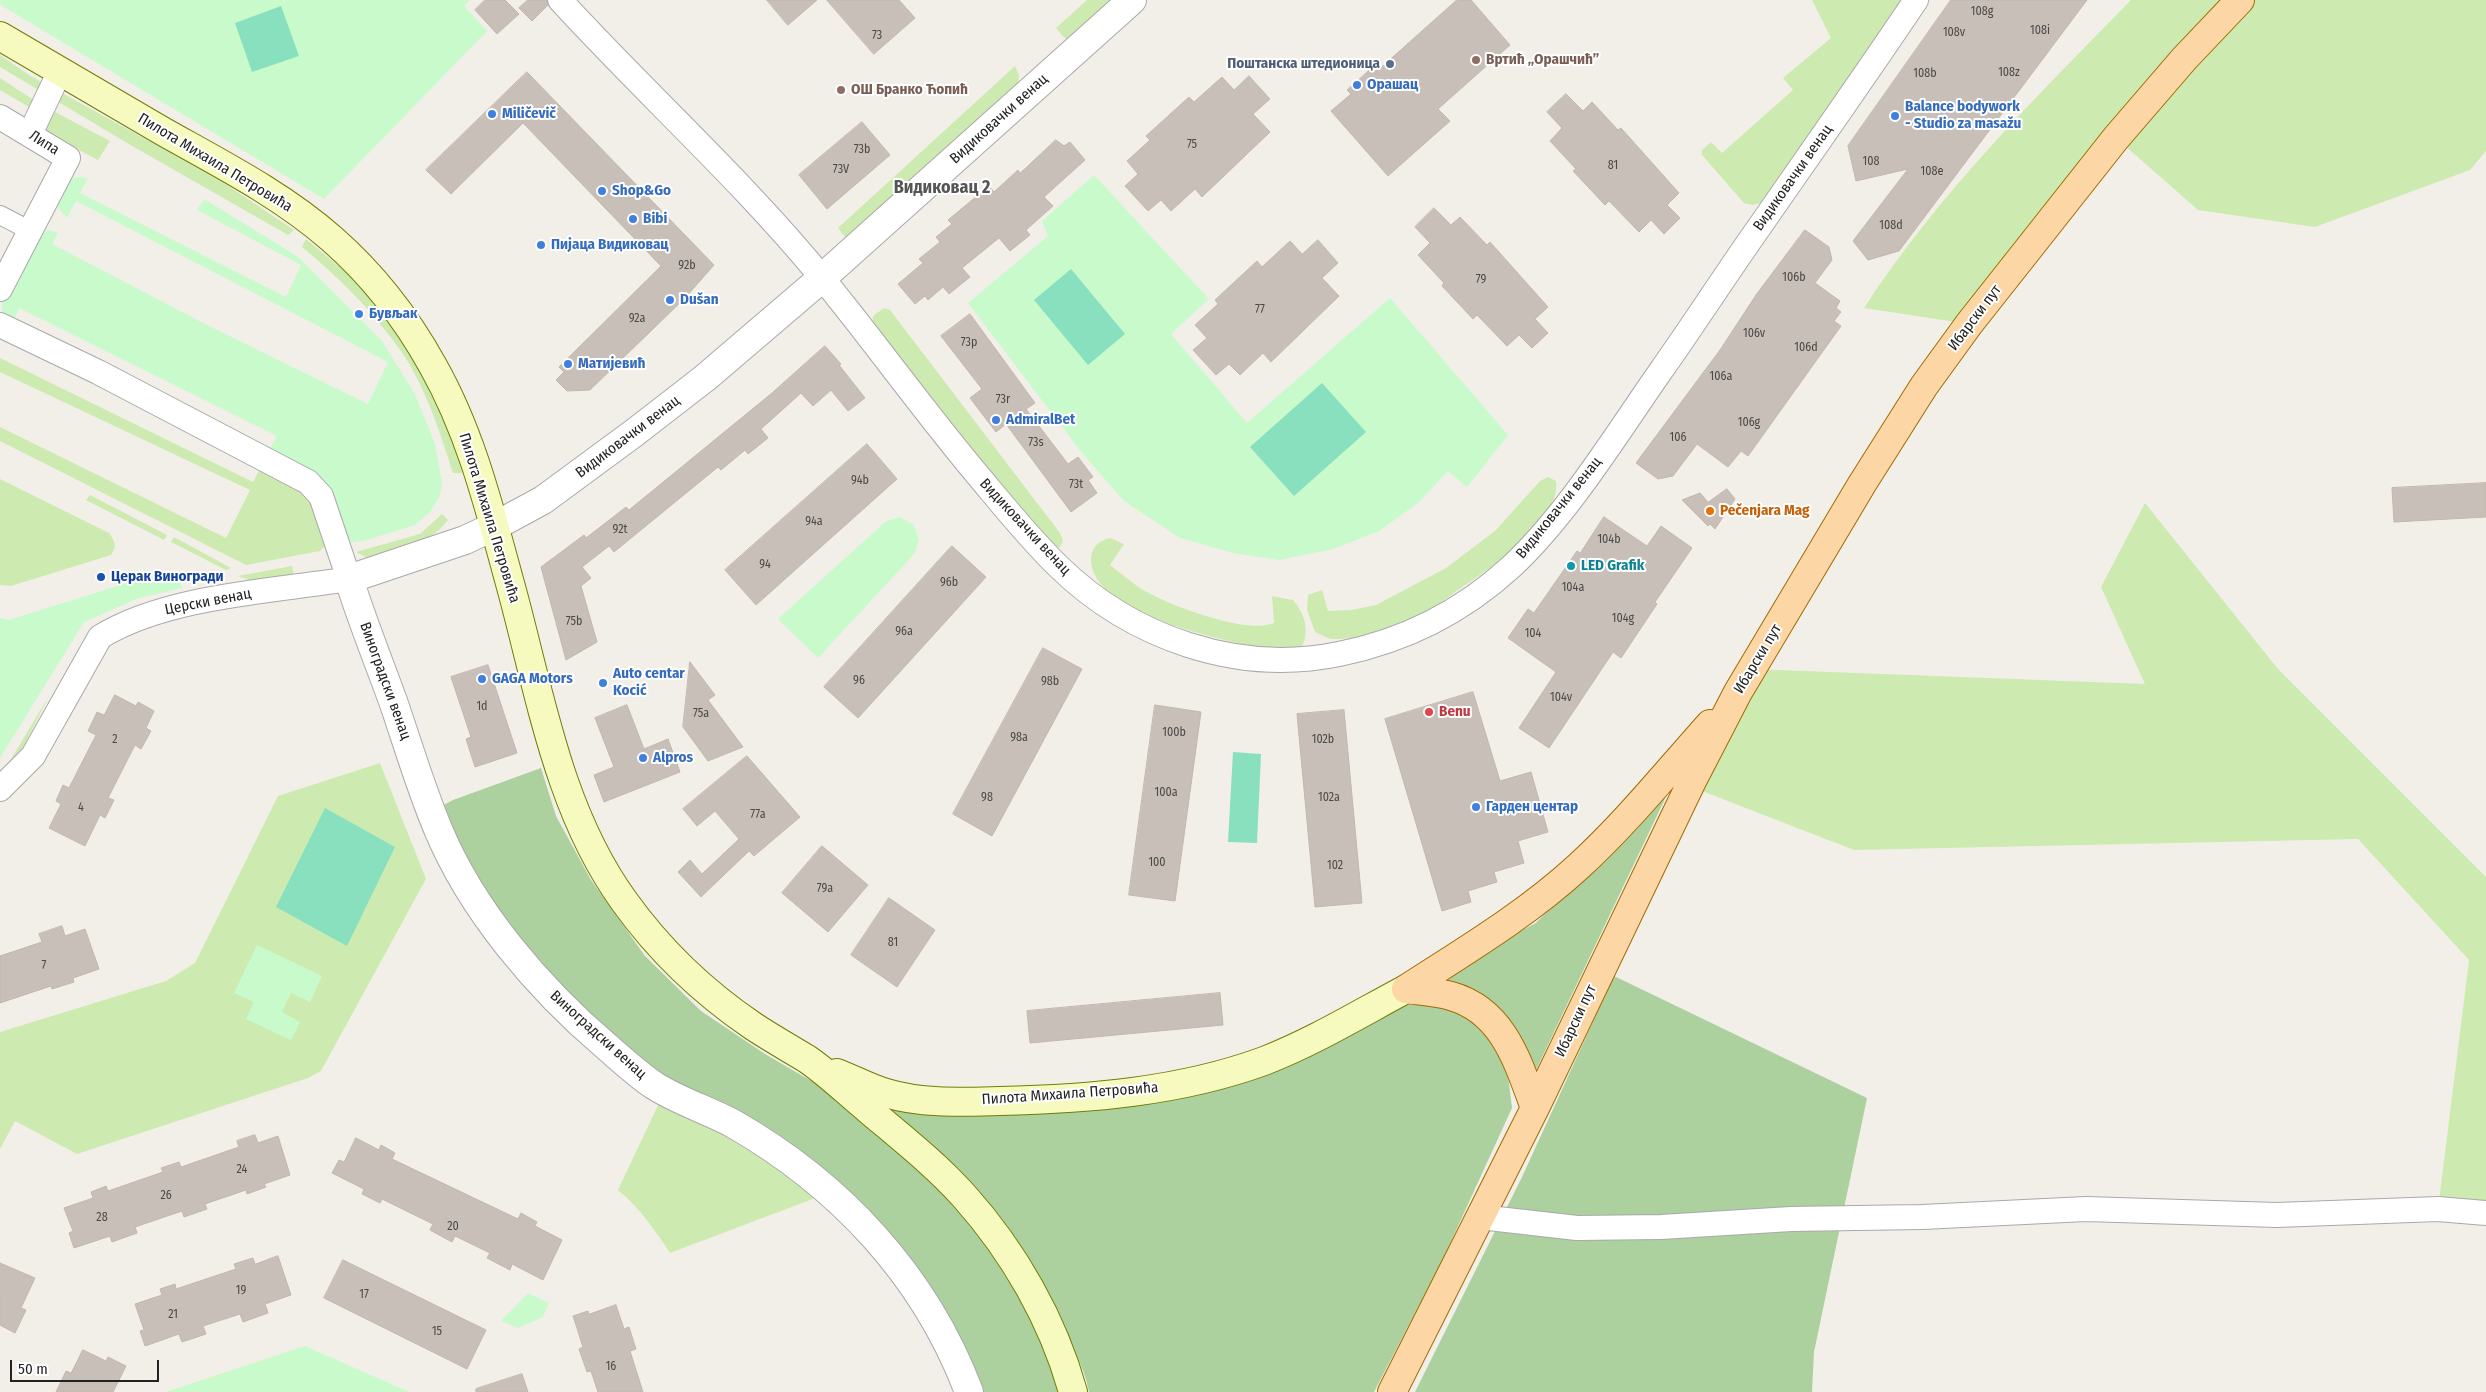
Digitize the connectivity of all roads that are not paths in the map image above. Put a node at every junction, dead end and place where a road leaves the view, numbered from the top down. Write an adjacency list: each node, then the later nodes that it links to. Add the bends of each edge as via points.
1 (560, 0): 11 (street, Видиковачки венац, via 695,138)
2 (1132, 0): 11 (street, Видиковачки венац)
3 (1916, 0): 11 (street, Видиковачки венац, via 1686,336 1579,487 1543,532 1513,565 1453,612 1424,627 1362,649 1302,660 1263,660 1211,652 1158,635 1092,594 1062,570 1023,528 950,442)
4 (2240, 0): 16 (main road, Ибарски пут, via 2116,138 1969,324 1887,443)
5 (0, 36): 6 (main road, Пилота Михаила Петровића)
6 (60, 71): 8 (street); 14 (main road, Пилота Михаила Петровића, via 266,191 344,251 378,287 413,332 435,370 454,406 474,457)
7 (0, 117): 8 (street, Липа)
8 (30, 134): 10 (street, Липа, via 68,158)
9 (0, 215): 10 (street)
10 (30, 230): 12 (street, Липа)
11 (822, 278): 14 (street, Видиковачки венац, via 705,378 634,433 543,500)
12 (0, 289)
13 (0, 325): 15 (street, via 98,372 308,482 321,496)
14 (495, 526): 15 (street, Церски венац, via 465,540); 19 (main road, Пилота Михаила Петровића, via 561,772 603,868 645,928 701,987 752,1025)
15 (349, 579): 17 (street, Церски венац, via 178,607 117,626 100,637 33,756); 23 (street, Виноградски венац, via 437,828 467,884 505,941 550,994 604,1045 655,1086 730,1123 780,1153 868,1228 908,1276 933,1315)
16 (1738, 692): 18 (main road, via 1610,837 1578,867 1518,915); 20 (main road, Ибарски пут, via 1684,795)
17 (0, 789)
18 (1406, 989): 19 (main road, Пилота Михаила Петровића, via 1266,1060 1224,1074 1140,1091 1034,1100 950,1102 886,1093); 20 (main road, via 1453,996 1485,1014 1512,1048)
19 (810, 1061): 24 (main road, Пилота Михаила Петровића, via 918,1152 965,1197 986,1223 1038,1302)
20 (1535, 1108): 22 (main road, Ибарски пут)
21 (2486, 1213): 22 (street, via 2438,1209 2277,1215 2086,1209 1586,1228)
22 (1480, 1218): 25 (main road, Ибарски пут)
23 (969, 1392)
24 (1073, 1392)
25 (1392, 1392)

